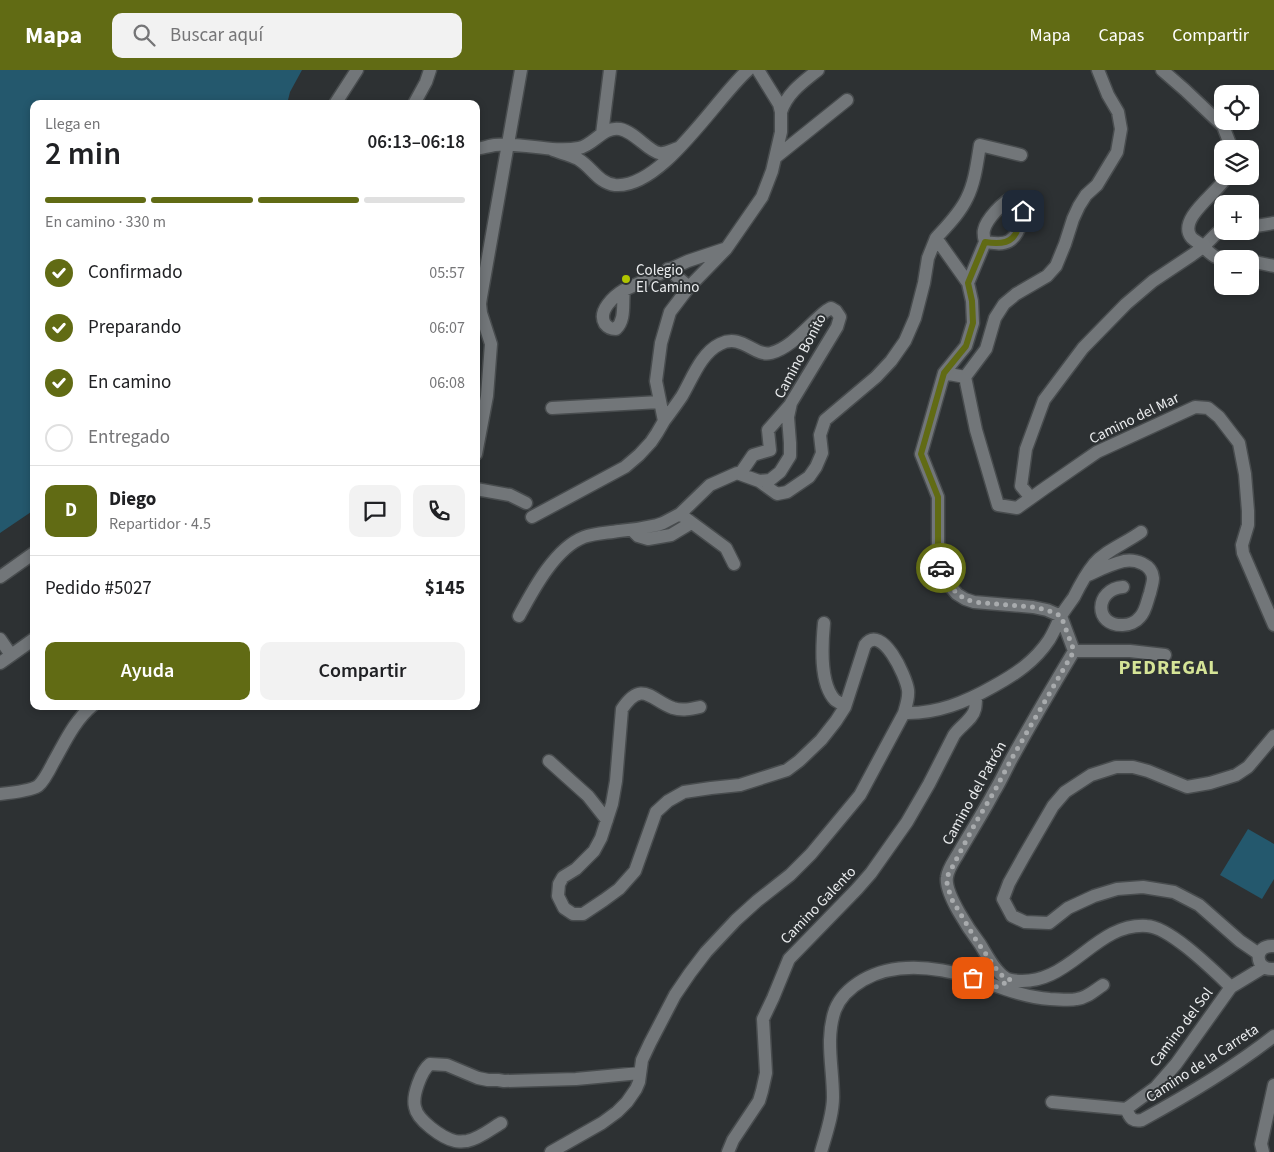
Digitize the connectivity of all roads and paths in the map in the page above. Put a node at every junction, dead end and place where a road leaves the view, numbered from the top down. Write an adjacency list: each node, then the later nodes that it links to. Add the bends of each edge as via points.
1 (356, 70): 10 (street)
2 (430, 70): 11 (street)
3 (521, 70): 16 (street)
4 (610, 70): 14 (street)
5 (748, 70): 17 (street)
6 (758, 70): 13 (street)
7 (818, 70): 13 (street, via 793,91)
8 (1098, 70): 40 (street, via 1118,112 1121,129 1117,152 1079,206 1056,266 1047,276 1004,304 995,318 986,349)
9 (1162, 70): 15 (street, via 1223,126)
10 (337, 100)
11 (416, 100)
12 (848, 100): 21 (street)
13 (781, 112): 21 (street)
14 (602, 134): 17 (street, via 619,128 660,153); 19 (street, via 581,148)
15 (1229, 140)
16 (508, 145): 18 (street); 19 (street); 38 (street)
17 (678, 148): 19 (street, via 666,162 647,175 634,182 615,185 595,175 577,159)
18 (480, 149)
19 (553, 150)
20 (1021, 155): 26 (street, via 980,145 967,198)
21 (776, 157): 29 (street, via 762,196)
22 (1221, 185): 28 (street, via 1194,212 1190,223 1191,238)
23 (1274, 223): 24 (street)
24 (1259, 226)
25 (1214, 237): 28 (street)
26 (936, 238): 34 (street); 47 (street, via 928,258 915,318 905,341 876,377 825,420 820,435 822,454 813,472 787,492 777,494)
27 (985, 242): 34 (street)
28 (1203, 246): 30 (street); 49 (street, via 1126,304 1083,348 1044,400 1026,449 1021,486)
29 (726, 249): 33 (street); 35 (street)
30 (1214, 256)
31 (1259, 262): 32 (street)
32 (1274, 266)
33 (668, 269): 35 (street); 36 (street)
34 (968, 283): 39 (street, via 973,323 966,346)
35 (689, 287): 41 (street, via 670,312 661,343 656,381)
36 (624, 290)
37 (480, 304): 45 (street, via 491,344)
38 (480, 304)
39 (944, 373): 40 (street); 62 (street, via 921,454 938,497 938,563 950,586 965,600 1033,607)
40 (965, 377): 49 (street, Camino del Mar, via 976,430 998,505 1017,508)
41 (660, 402): 43 (street); 44 (street)
42 (791, 403): 44 (street, Camino Bonito, via 837,327 840,317 830,308 788,345 770,353 729,341 719,344 702,361); 46 (street, via 768,430 770,450 753,455); 47 (street, Camino Bonito, via 788,417 790,456 780,472 770,480)
43 (552, 408)
44 (664, 421): 52 (street, via 652,442 625,466)
45 (480, 433)
46 (740, 474): 47 (street); 51 (street, via 710,485)
47 (759, 481)
48 (480, 490): 50 (street, via 510,495)
49 (1031, 498): 64 (street, Camino del Mar, via 1098,452 1195,407 1208,408 1239,443 1248,511 1243,553)
50 (526, 503)
51 (680, 514): 53 (street); 54 (street, via 657,526)
52 (532, 517)
53 (691, 523): 54 (street, via 671,535 648,539); 57 (street, via 726,548)
54 (632, 530): 61 (street, via 584,537 572,544 536,584)
55 (1141, 532): 59 (street, via 1105,554)
56 (30, 557): 58 (street)
57 (734, 564)
58 (0, 577)
59 (1083, 577): 60 (street, via 1125,561 1144,564 1151,570 1153,578 1140,617 1133,623 1114,624 1101,614 1101,606 1109,591); 62 (street)
60 (1123, 587)
61 (519, 616)
62 (1061, 616): 67 (street); 71 (street, via 1033,660)
63 (824, 623): 72 (street, via 822,647 827,688)
64 (1274, 625)
65 (0, 639): 69 (street)
66 (30, 642): 69 (street)
67 (1074, 651): 68 (street); 83 (street, Camino del Patrón, via 947,877 951,898 976,940 999,973)
68 (1165, 654)
69 (11, 655): 70 (street)
70 (0, 663)
71 (976, 696): 75 (street, via 934,711); 95 (street, Camino Galento, via 971,717 954,735 907,822 871,873 789,959 763,1019 766,1073 759,1101)
72 (845, 706): 75 (street, via 865,644 873,638 887,647 904,676 908,690); 79 (street, via 821,740 787,770 740,786 684,792 668,801 656,812 635,871 619,889 583,914 573,914 564,908 558,896 559,884 594,851)
73 (700, 707): 79 (street, via 674,708 643,693 627,701 622,708 616,781)
74 (87, 710): 78 (street, via 70,732 37,787)
75 (904, 713): 88 (street, via 860,795 811,854 736,920 690,973 650,1043)
76 (1274, 736): 81 (street, via 1236,775 1210,783 1187,787 1133,767 1116,767 1091,775 1065,792 1053,806 1003,899 1012,916 1025,922 1049,923 1068,908 1118,889 1142,887 1174,892 1199,905)
77 (549, 762): 79 (street, via 588,796)
78 (0, 794)
79 (607, 820)
80 (1274, 946): 81 (street, via 1267,946)
81 (1259, 954): 82 (street, via 1260,964)
82 (1269, 968): 86 (street, Camino del Sol)
83 (1011, 980): 85 (street); 86 (street, via 1028,981 1052,974 1103,938 1122,929 1148,926 1188,948)
84 (1103, 985): 85 (street, via 1088,995 1070,1000 1018,994)
85 (997, 987): 96 (street, via 934,969 906,968 880,973 855,984 839,1002 831,1027 829,1046 833,1098)
86 (1231, 987): 91 (street, Camino del Sol, via 1176,1064 1156,1086)
87 (1274, 1036): 91 (street, Camino de la Carreta, via 1176,1102 1142,1120 1131,1119)
88 (640, 1073): 93 (street, via 576,1079 488,1080 447,1065 430,1064 418,1085 414,1107 427,1125); 94 (street, via 636,1089 617,1112)
89 (1274, 1085): 97 (street, via 1261,1144)
90 (1052, 1102): 91 (street)
91 (1126, 1108)
92 (501, 1123): 93 (street)
93 (453, 1146)
94 (551, 1152)
95 (728, 1152)
96 (821, 1152)
97 (1263, 1152)

